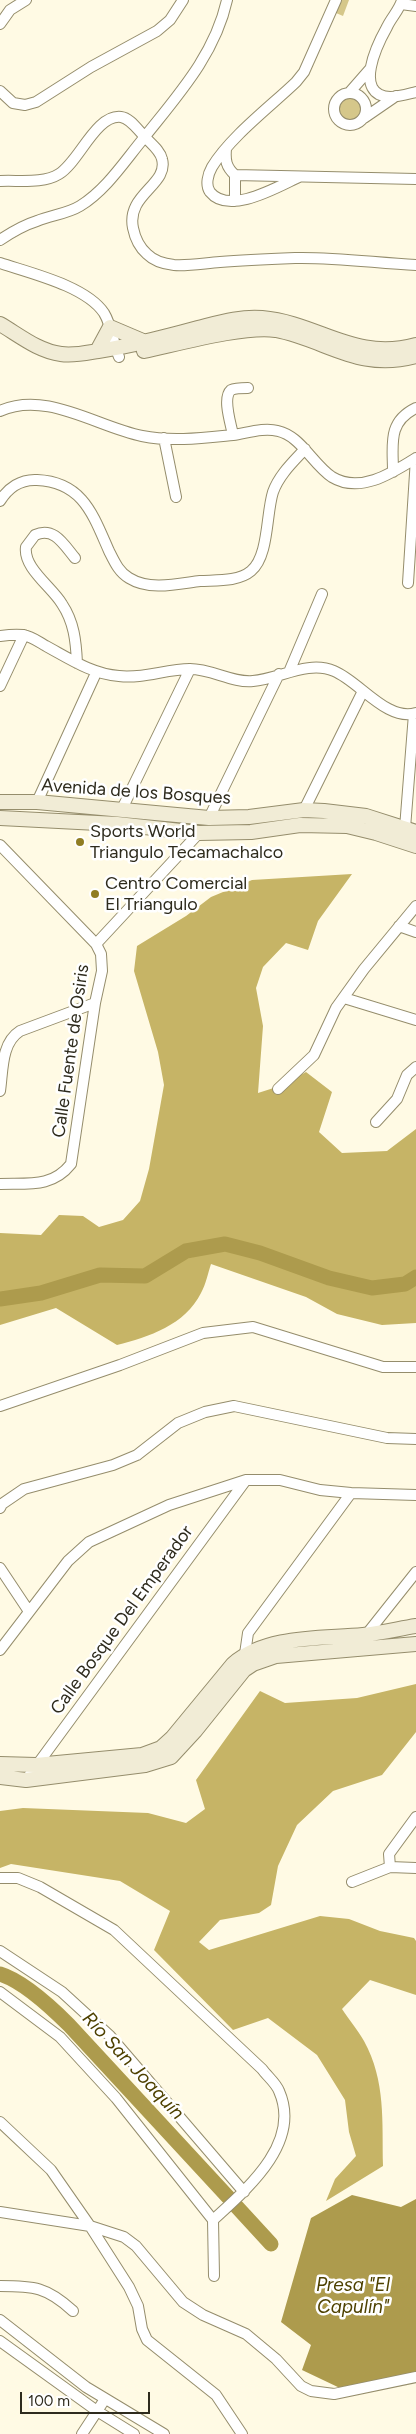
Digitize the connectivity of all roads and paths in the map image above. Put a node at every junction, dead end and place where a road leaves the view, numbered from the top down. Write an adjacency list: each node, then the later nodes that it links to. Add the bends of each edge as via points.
1 (26, 0): 7 (street, via 10,10)
2 (183, 0): 10 (street, via 170,20 157,31 36,102 19,104 8,100)
3 (227, 0): 16 (street, via 224,15 195,72)
4 (336, 0): 17 (street, via 310,60 296,82)
5 (402, 2): 6 (street); 8 (street, via 386,28)
6 (416, 6)
7 (0, 24)
8 (370, 69): 9 (street, via 369,80); 12 (street)
9 (374, 89): 13 (street, via 386,96); 14 (street)
10 (0, 91)
11 (416, 92): 13 (street)
12 (349, 93): 14 (street); 15 (street, via 336,100 334,107 338,120 351,126)
13 (396, 96): 15 (street)
14 (362, 98): 15 (street, via 366,104)
15 (364, 118)
16 (144, 136): 22 (street, via 127,118 113,117 102,124 60,174 45,180); 25 (street, via 92,197 79,206 21,227); 27 (street, via 159,151 163,167 158,179 133,207 132,222 139,244 158,261 178,265 297,258)
17 (226, 148): 18 (street, via 228,168); 24 (street, via 211,168 207,181 210,192 220,200)
18 (235, 175): 19 (street); 24 (street)
19 (258, 176): 20 (street); 23 (street)
20 (299, 177): 21 (street); 23 (street)
21 (416, 179)
22 (0, 181)
23 (259, 196): 24 (street)
24 (235, 201)
25 (0, 240)
26 (0, 264): 29 (street, via 82,294 99,307)
27 (416, 265)
28 (0, 324): 33 (main road, via 48,351 74,355)
29 (110, 327): 31 (main road); 33 (main road); 34 (street)
30 (0, 332): 34 (main road, via 48,358 74,361)
31 (147, 341): 32 (main road, via 244,318 260,318 278,320 368,349); 34 (main road)
32 (416, 345)
33 (97, 351): 34 (main road)
34 (117, 353): 35 (main road, via 256,329 276,330 367,359 385,361)
35 (416, 356)
36 (248, 388): 39 (street, via 233,389 228,394)
37 (416, 408): 43 (street, via 400,418 395,426)
38 (0, 411): 40 (street, via 9,407 49,406 142,436)
39 (233, 434): 40 (street); 41 (street, via 277,430)
40 (164, 438): 44 (street)
41 (305, 449): 43 (street, via 332,477 350,483 370,482); 45 (street, via 274,490 259,560 250,572 237,578 158,585 135,581 116,566 92,512 80,496 50,480 32,479 17,484)
42 (416, 458): 43 (street); 47 (street)
43 (392, 472)
44 (176, 497)
45 (0, 501)
46 (75, 558): 51 (street, via 56,536 48,532 35,535 26,547 28,562 62,604 72,623)
47 (408, 583)
48 (322, 594): 54 (street)
49 (24, 635): 50 (street); 51 (street); 55 (street)
50 (0, 636)
51 (77, 663): 53 (street)
52 (190, 669): 53 (street, via 148,676 120,677); 54 (street, via 210,671 243,682); 60 (street)
53 (96, 673): 59 (street)
54 (284, 673): 56 (street, via 316,668 333,670 349,678); 63 (street)
55 (0, 686)
56 (363, 691): 57 (street, via 383,706); 61 (street)
57 (415, 714): 64 (street)
58 (0, 802): 59 (main road, Avenida de los Bosques)
59 (37, 802): 60 (main road, Avenida de los Bosques)
60 (122, 809): 63 (main road, Avenida de los Bosques)
61 (304, 810): 63 (main road, Avenida de los Bosques); 64 (main road, Avenida de los Bosques, via 366,816)
62 (0, 818): 65 (main road, Avenida de los Bosques, via 117,824)
63 (209, 818)
64 (410, 830)
65 (199, 833): 67 (main road, Avenida de los Bosques, via 251,832 300,825 347,826); 71 (street)
66 (0, 845): 71 (street, Calle Fuente de Osiris)
67 (416, 846)
68 (416, 906): 69 (street)
69 (400, 926): 70 (street); 72 (street)
70 (416, 932)
71 (96, 944): 73 (street, Calle Fuente de Osiris, via 101,954 102,971)
72 (344, 998): 74 (street); 76 (street, via 314,1055)
73 (95, 1003): 77 (street, via 14,1035 6,1050); 79 (street, Calle Fuente de Osiris, via 71,1164 48,1182)
74 (416, 1020)
75 (416, 1067): 78 (street, via 407,1075 397,1099)
76 (278, 1089)
77 (0, 1091)
78 (376, 1122)
79 (0, 1184)
80 (416, 1367): 81 (street, via 383,1367 253,1327 203,1332 120,1365)
81 (0, 1406)
82 (416, 1439): 86 (street, via 387,1438 234,1406 205,1412 178,1423 138,1456 24,1489)
83 (246, 1480): 84 (street, via 280,1480 320,1490); 89 (street, via 169,1505 89,1542 68,1561); 96 (street, Calle Bosque Del Emperador)
84 (351, 1493): 85 (street); 94 (street, via 248,1633)
85 (416, 1496)
86 (0, 1508)
87 (0, 1568): 89 (street)
88 (416, 1572): 91 (street)
89 (28, 1610): 93 (street)
90 (416, 1626): 91 (main road)
91 (366, 1635): 94 (main road, via 282,1642)
92 (416, 1644): 98 (main road, via 276,1656 253,1664 244,1670 171,1757 145,1765)
93 (0, 1650)
94 (244, 1654): 96 (main road, via 161,1748 142,1755)
95 (0, 1764): 96 (main road)
96 (36, 1765): 98 (street, Calle Bosque Del Emperador)
97 (0, 1777): 98 (main road)
98 (26, 1780)
99 (416, 1817): 100 (street, via 389,1854)
100 (390, 1866): 101 (street); 103 (street)
101 (416, 1868)
102 (0, 1878): 107 (street, via 18,1878 40,1886 114,1930 262,2069 279,2090 284,2111 283,2131 268,2164)
103 (352, 1882)
104 (0, 1951): 107 (street, via 62,1992 110,2036)
105 (0, 1992): 109 (street, via 60,2037 116,2098)
106 (0, 2122): 110 (street, via 51,2170)
107 (244, 2192): 109 (street)
108 (0, 2212): 110 (street)
109 (214, 2220): 111 (street)
110 (90, 2226): 116 (street, via 124,2237 136,2246 183,2302 203,2315 246,2334 301,2386 311,2391 334,2394); 122 (street, via 129,2287 147,2340 216,2395)
111 (214, 2276)
112 (0, 2286): 113 (street, via 34,2286 50,2292)
113 (73, 2311)
114 (0, 2320): 117 (street)
115 (0, 2341): 118 (street)
116 (416, 2377)
117 (105, 2399): 118 (street); 121 (street)
118 (96, 2411): 119 (street); 120 (street)
119 (82, 2434)
120 (134, 2434)
121 (164, 2434)
122 (242, 2434)

